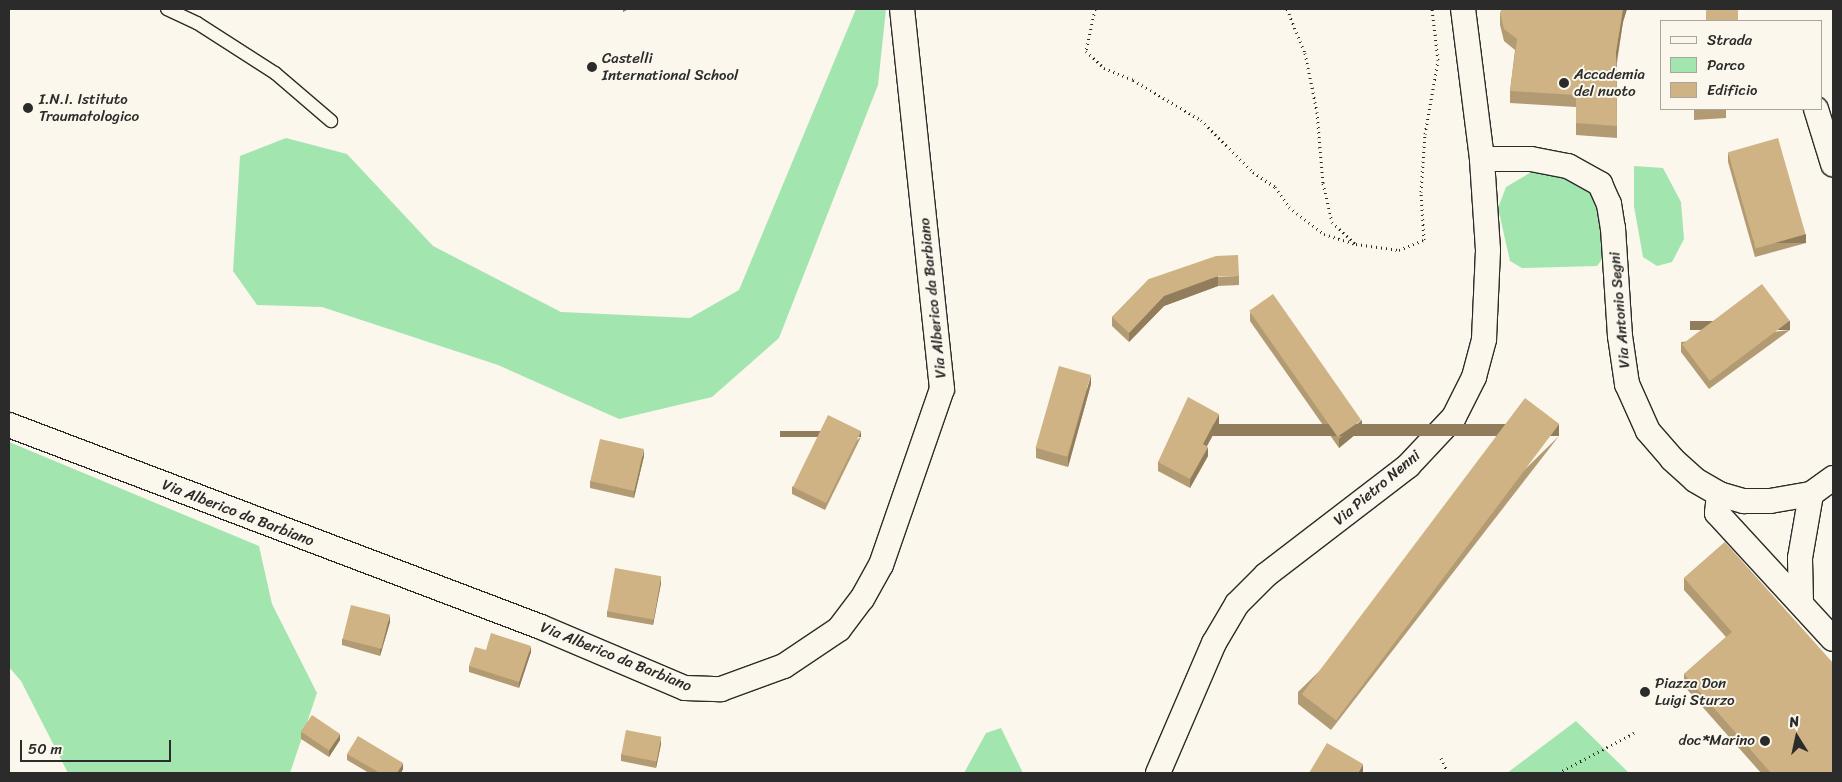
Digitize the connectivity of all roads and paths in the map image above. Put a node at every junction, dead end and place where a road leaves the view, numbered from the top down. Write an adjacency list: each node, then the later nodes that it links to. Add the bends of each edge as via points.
1 (168, 9): 8 (lane, via 197,23 275,73)
2 (902, 9): 12 (street, Via Alberico da Barbiano, via 942,389 881,564 862,599 839,629 784,666 721,688 685,688 541,627)
3 (1095, 9): 11 (path, via 1086,51 1104,68 1133,80 1201,120 1253,172 1275,187 1289,207 1324,234)
4 (1287, 9): 11 (path, via 1305,53 1317,112 1323,183 1332,222)
5 (1432, 9): 11 (path, via 1438,60 1423,163 1424,240 1399,250)
6 (1463, 9): 9 (street, Via Pietro Nenni)
7 (1816, 110): 10 (street)
8 (331, 121)
9 (1482, 159): 14 (street, Via Antonio Segni, via 1531,159 1568,166 1600,184 1613,228 1620,336 1627,384 1648,431 1690,475); 22 (street, Via Pietro Nenni, via 1488,250 1484,339 1474,377 1454,417 1408,466 1266,575 1237,604 1214,643)
10 (1833, 164)
11 (1356, 244)
12 (9, 425)
13 (1833, 478): 15 (street, Via Antonio Segni)
14 (1719, 494): 15 (street, Via Antonio Segni, via 1744,501); 17 (street, via 1717,513)
15 (1811, 494): 16 (street)
16 (1801, 550): 17 (street, via 1786,568); 18 (street)
17 (1769, 567): 18 (street)
18 (1801, 603): 19 (street)
19 (1833, 639)
20 (1634, 733): 24 (path)
21 (1441, 758): 23 (path)
22 (1158, 773)
23 (1448, 773)
24 (1558, 773)

